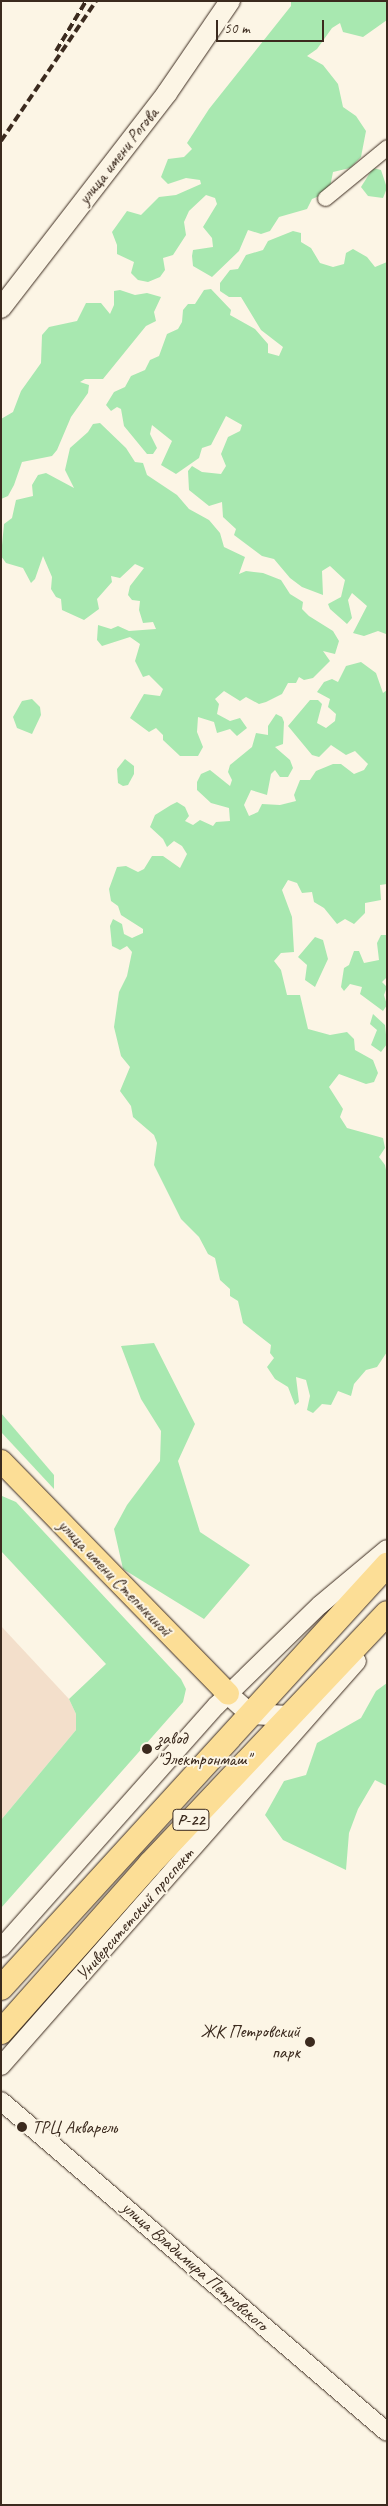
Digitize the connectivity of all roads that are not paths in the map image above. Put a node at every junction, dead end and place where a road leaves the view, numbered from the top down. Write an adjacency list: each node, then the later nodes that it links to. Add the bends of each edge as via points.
1 (230, 1): 4 (main road, улица имени Рогова, via 167,93)
2 (387, 147): 3 (street)
3 (326, 198)
4 (1, 308)
5 (1, 1461): 10 (main road, улица имени Степыкиной)
6 (387, 1550): 10 (street, via 320,1606)
7 (387, 1565): 11 (highway, Р-22)
8 (387, 1613): 12 (highway, Университетский проспект / Р-22)
9 (387, 1627): 16 (street, Университетский проспект / Р-22)
10 (228, 1694): 11 (main road); 13 (street)
11 (250, 1714): 12 (main road); 14 (highway, Р-22)
12 (290, 1716): 15 (highway, Университетский проспект / Р-22, via 150,1864)
13 (1, 1948)
14 (1, 1988)
15 (1, 2032)
16 (1, 2066)
17 (1, 2102): 18 (street, улица Владимира Петровского)
18 (387, 2432)

